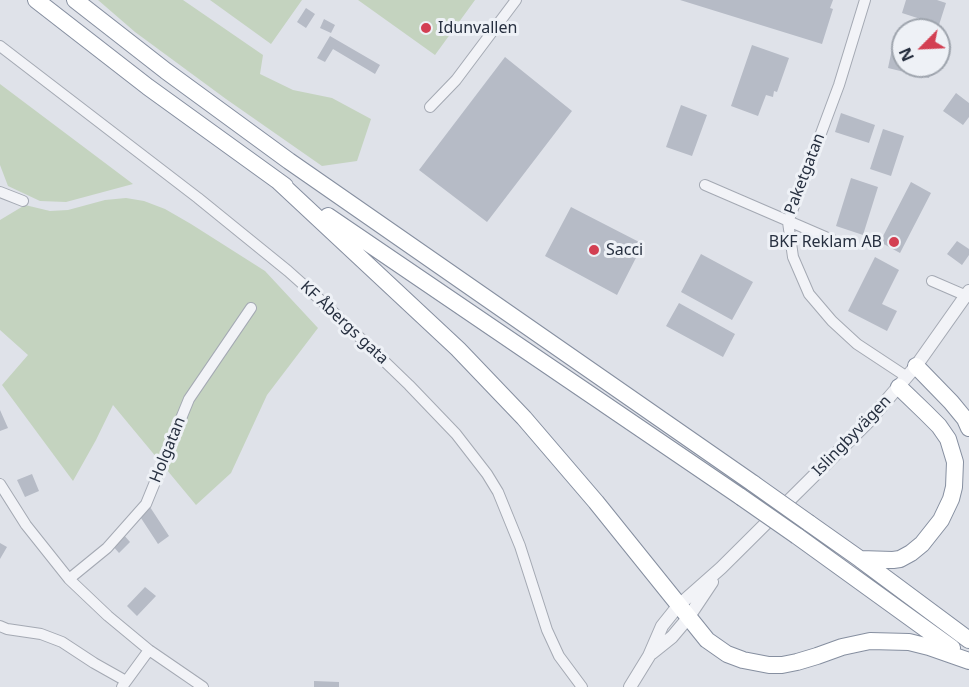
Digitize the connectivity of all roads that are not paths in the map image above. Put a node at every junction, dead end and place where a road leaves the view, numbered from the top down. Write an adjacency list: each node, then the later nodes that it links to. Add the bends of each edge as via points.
1 (36, 0): 7 (highway)
2 (75, 0): 19 (highway, bridge, via 289,161)
3 (516, 0): 6 (street, via 456,80)
4 (865, 0): 11 (street, Paketgatan, via 839,85)
5 (0, 46): 28 (street, KF Åbergs gata, via 288,271 409,384 456,434 498,492 547,630 559,656)
6 (430, 107)
7 (278, 181): 21 (highway, via 459,349 524,418); 25 (highway, bridge, via 741,497)
8 (705, 186): 11 (street)
9 (0, 192): 10 (street)
10 (23, 201)
11 (788, 222): 12 (street); 16 (street, Paketgatan, via 793,258 809,294 857,344)
12 (837, 242)
13 (932, 281): 14 (street)
14 (968, 295): 16 (street, Islingbyvägen)
15 (251, 308): 20 (street, Holgatan, via 189,399 146,504 107,548)
16 (907, 377): 17 (highway, via 951,402); 19 (highway, via 926,412 948,439 955,462 952,493 941,520 911,553 892,560); 21 (street, Islingbyvägen)
17 (969, 428)
18 (0, 484): 20 (street)
19 (860, 559): 23 (highway)
20 (69, 579): 24 (street)
21 (683, 612): 25 (highway, via 714,645 727,654 756,663 782,665 870,641 929,646); 29 (street, Islingbyvägen, via 672,637 649,656)
22 (0, 626): 26 (street, via 62,642)
23 (969, 640)
24 (149, 650): 26 (street); 27 (street)
25 (969, 661)
26 (123, 685)
27 (203, 687)
28 (582, 687)
29 (630, 687)

